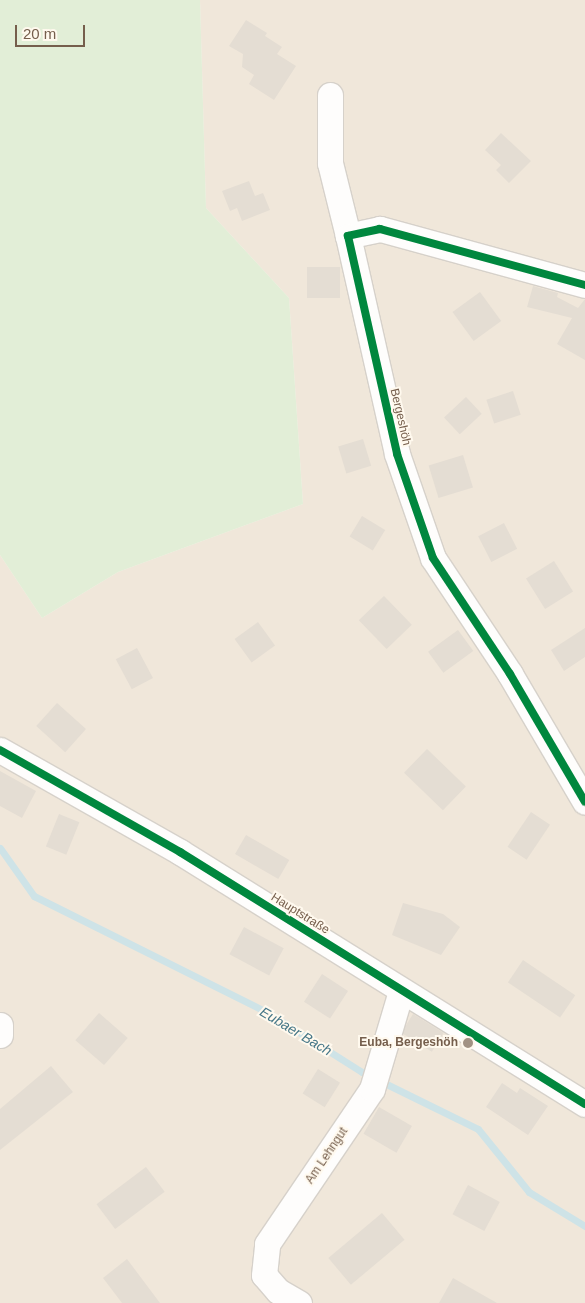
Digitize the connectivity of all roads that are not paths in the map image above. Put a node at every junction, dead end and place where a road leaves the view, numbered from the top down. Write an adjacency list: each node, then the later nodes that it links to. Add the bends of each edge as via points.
1 (330, 95): 2 (street, Bergeshöh, via 330,163)
2 (348, 236): 3 (street, via 380,230); 5 (street, Bergeshöh, via 396,454 433,558 510,674)
3 (585, 285)
4 (0, 750): 6 (street, Hauptstraße, via 180,852)
5 (585, 802)
6 (401, 991): 9 (street, Hauptstraße); 10 (street, Am Lehngut, via 372,1089 267,1244 264,1275 278,1291)
7 (0, 1025): 8 (street)
8 (0, 1035)
9 (585, 1104)
10 (299, 1303)

